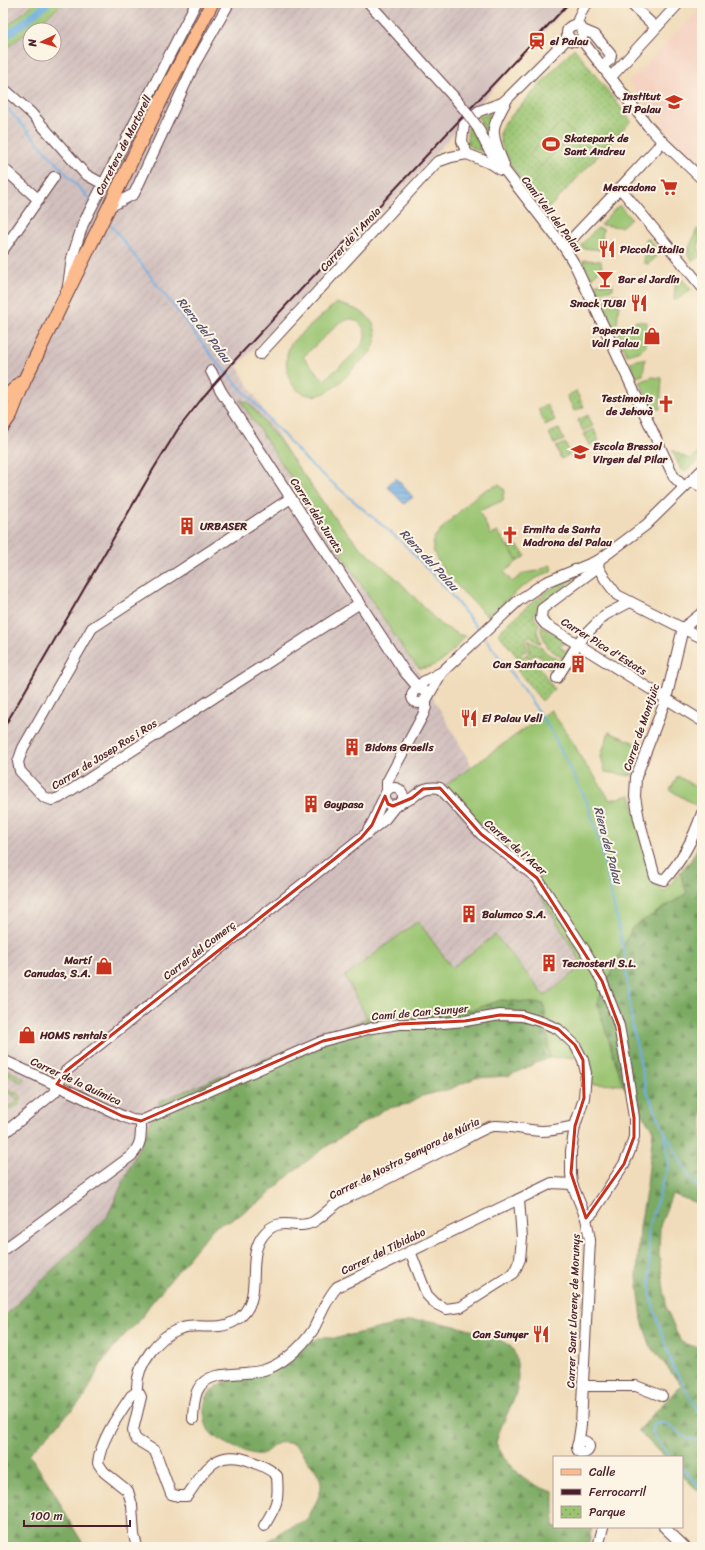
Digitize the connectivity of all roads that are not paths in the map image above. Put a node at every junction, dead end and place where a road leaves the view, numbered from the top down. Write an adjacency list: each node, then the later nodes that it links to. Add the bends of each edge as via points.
1 (196, 3): 21 (street, Carretera de Martorell)
2 (212, 3): 24 (main road, Carretera de Martorell, via 166,90)
3 (229, 3): 24 (street, Carretera de Martorell, via 195,63 134,194)
4 (369, 3): 18 (street, Camí Vell del Palau, bridge, via 465,110 478,128 488,150)
5 (588, 3): 9 (street, via 583,8)
6 (630, 3): 8 (street)
7 (679, 3): 12 (street)
8 (652, 24)
9 (580, 31): 10 (street, via 573,40); 10 (street, via 569,28); 11 (street); 11 (street, via 595,35 611,55 610,60)
10 (569, 37): 14 (street)
11 (602, 66): 12 (street)
12 (611, 78): 15 (street)
13 (3, 88): 21 (street, via 32,113 85,174)
14 (507, 99): 16 (street, via 502,104 479,111 464,125 462,141); 18 (street, via 494,130)
15 (662, 141): 20 (street); 22 (street)
16 (467, 154): 18 (street); 30 (street, Carrer de l'Anoia, via 437,162)
17 (3, 168): 23 (street)
18 (505, 172): 26 (street, Camí Vell del Palau)
19 (54, 177): 23 (street)
20 (702, 179)
21 (103, 184): 29 (street, Carretera de Martorell, via 83,224 72,258)
22 (620, 188): 26 (street); 28 (street)
23 (38, 200): 25 (street)
24 (110, 206): 29 (main road, Carretera de Martorell)
25 (7, 236): 27 (street)
26 (564, 247): 36 (street, Camí Vell del Palau, via 575,265 674,477)
27 (3, 250)
28 (702, 287)
29 (67, 292): 32 (main road, Carretera de Martorell)
30 (260, 354)
31 (211, 371): 38 (street, Carrer dels Jurats, via 221,392)
32 (24, 381): 33 (main road, Carretera de Martorell); 34 (main road, Carretera de Martorell, via 11,414)
33 (3, 397)
34 (3, 426)
35 (702, 470): 36 (street)
36 (687, 484): 37 (street); 39 (street, via 646,525)
37 (702, 487)
38 (291, 498): 41 (street, Carrer dels Jurats); 41 (street, Carrer de Josep Ros i Ros, via 92,628 23,748 18,762 20,771 44,797 52,800 59,798)
39 (598, 563): 40 (street, via 605,580 617,595); 45 (street, Carrer Pica d'Estats, via 541,612 541,619 545,624); 47 (street, via 546,582 518,601)
40 (630, 602): 43 (street); 45 (street, via 605,615)
41 (360, 603): 46 (street, Carrer dels Jurats)
42 (702, 612): 43 (street)
43 (683, 628): 44 (street); 50 (street, Carrer de Montjuïc)
44 (702, 638)
45 (579, 644): 48 (street); 50 (street, Carrer Pica d'Estats)
46 (404, 671): 49 (street, Carrer dels Jurats); 49 (street, Carrer dels Jurats, via 412,680)
47 (442, 672): 49 (street); 51 (street)
48 (557, 678)
49 (416, 692): 51 (street, via 420,704); 53 (street)
50 (666, 699): 52 (street, Carrer Pica d'Estats); 56 (street, Carrer de Montjuïc, via 636,777 635,797 655,877 664,880 674,870)
51 (426, 700): 53 (street, via 426,707)
52 (702, 721)
53 (414, 732): 55 (street, via 394,771)
54 (418, 792): 55 (street, Carrer del Comerç, via 406,802); 66 (street, Carrer de l'Acer, via 430,787 440,788 484,837 537,878 602,981 615,1014 622,1042 634,1118 634,1137 624,1164 593,1212)
55 (394, 796): 57 (street, Carrer del Comerç, via 378,808 372,824); 57 (street, Carrer del Comerç, via 385,819)
56 (702, 813)
57 (361, 838): 60 (street, Carrer del Comerç, via 66,1071)
58 (3, 1060): 60 (street, Carrer de la Química)
59 (583, 1060): 61 (street, Camí de Can Sunyer, via 575,1045 558,1029 522,1016 500,1015 465,1021 400,1024 323,1040); 62 (street, Carrer Sant Llorenç de Morunys, via 586,1073 584,1098)
60 (57, 1084): 61 (street, Carrer de la Química, via 122,1116); 63 (street, Carrer del Comerç, via 55,1092)
61 (141, 1121): 67 (street, via 141,1141 131,1156)
62 (575, 1126): 64 (street, Carrer Sant Llorenç de Morunys, via 571,1151); 70 (street, Carrer de Nostra Senyora de Núria, via 542,1131 493,1126 339,1203 313,1222 303,1225 278,1223 264,1233 256,1252 254,1293 246,1312 235,1321 219,1327 180,1329 169,1335 149,1352 138,1374)
63 (3, 1134)
64 (572, 1184): 65 (street, Carrer del Tibidabo, via 552,1183); 66 (street, Carrer Sant Llorenç de Morunys)
65 (519, 1199): 68 (street, Carrer del Tibidabo); 68 (street, via 522,1238 520,1259 514,1273 461,1307 446,1308 436,1304 427,1295)
66 (586, 1218): 69 (street, Carrer Sant Llorenç de Morunys, via 590,1240)
67 (3, 1250)
68 (410, 1251): 72 (street, Carrer del Tibidabo, via 337,1286 329,1296 311,1332 282,1361 259,1372 211,1377 205,1381 194,1396)
69 (583, 1386): 71 (street, via 636,1386); 73 (street, Carrer Sant Llorenç de Morunys)
70 (137, 1391): 75 (street, via 141,1397 133,1430 134,1436 155,1451 171,1494 187,1496 202,1475 218,1460 235,1456 243,1458 267,1468 277,1476 276,1507); 78 (street, Carrer de Nostra Senyora de Núria, via 114,1422 99,1452 98,1463 104,1472 128,1491)
71 (662, 1396)
72 (192, 1419)
73 (583, 1451): 74 (street)
74 (593, 1456)
75 (264, 1526)
76 (603, 1528): 79 (street)
77 (665, 1528): 80 (street)
78 (137, 1547)
79 (598, 1547)
80 (685, 1547)

